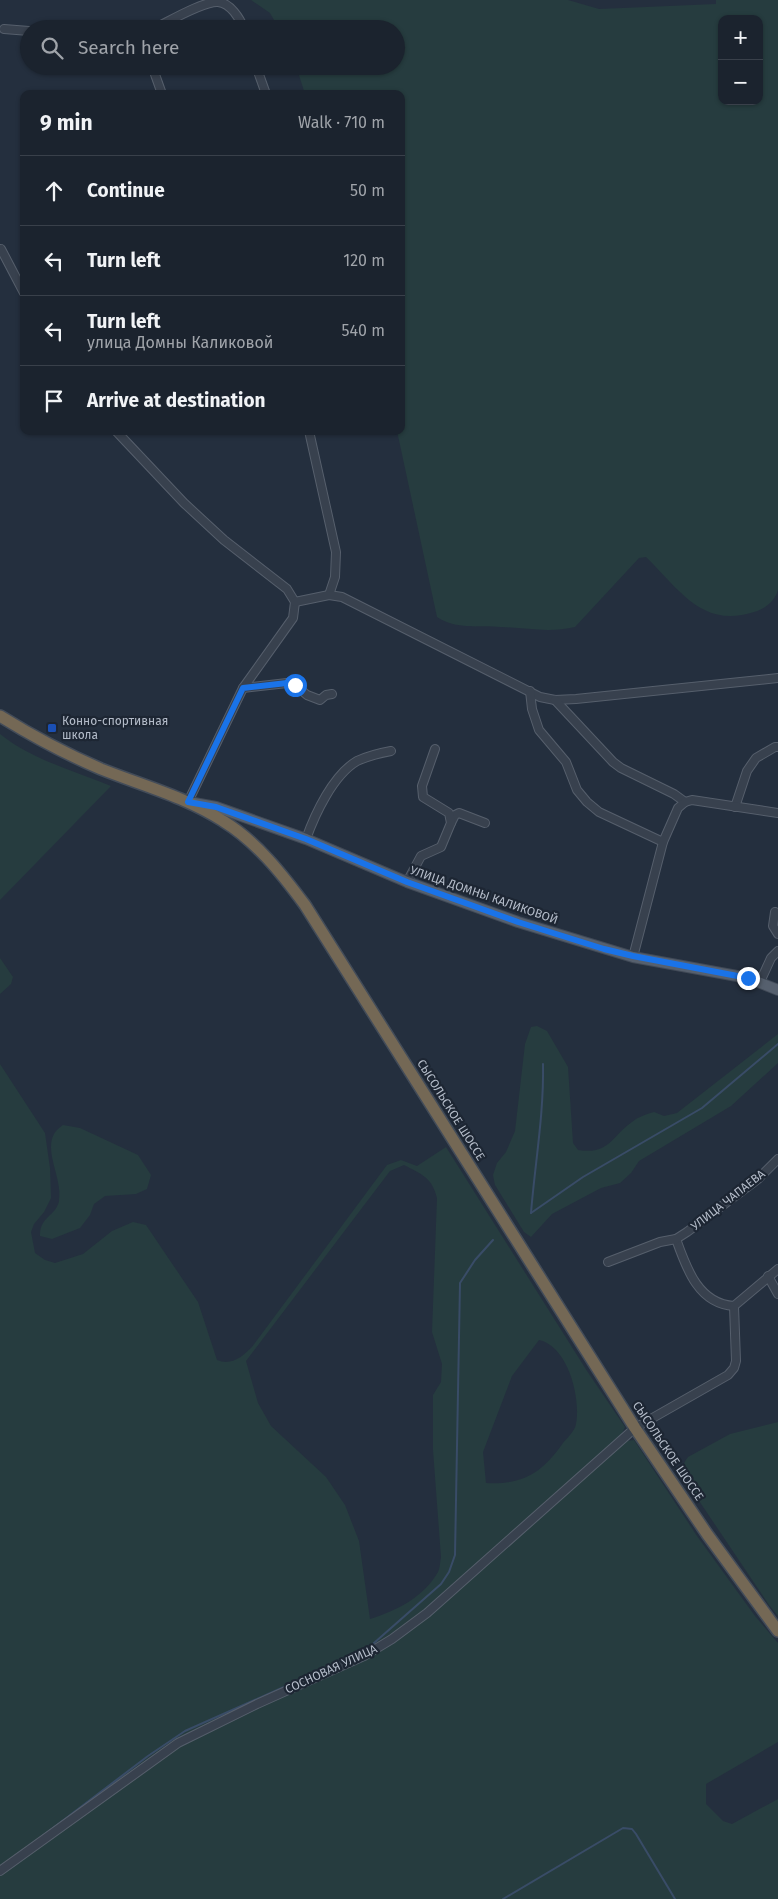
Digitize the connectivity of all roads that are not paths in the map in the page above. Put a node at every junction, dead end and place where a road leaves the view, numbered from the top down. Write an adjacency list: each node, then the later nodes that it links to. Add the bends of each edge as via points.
1 (172, 20): 2 (street, via 205,4 219,2)
2 (241, 20)
3 (4, 29): 4 (street)
4 (20, 30)
5 (155, 75): 7 (street)
6 (259, 75): 8 (street)
7 (161, 90)
8 (265, 90)
9 (1, 249): 10 (street)
10 (20, 285)
11 (120, 435): 14 (street, via 184,503 224,540 287,589)
12 (310, 435): 13 (street, via 336,552 336,576)
13 (329, 595): 14 (street); 17 (street, via 342,597)
14 (295, 602): 16 (street, via 293,618)
15 (778, 678): 19 (street)
16 (243, 688): 18 (street, via 287,683 320,700); 24 (street)
17 (530, 691): 19 (street); 31 (street, via 539,730 566,762 577,790 587,802 599,812)
18 (332, 694)
19 (555, 700): 25 (street, via 613,762)
20 (0, 716): 24 (highway, СЫСОЛЬСКОЕ ШОССЕ, via 100,768)
21 (778, 747): 26 (street, via 756,758 747,771)
22 (435, 749): 28 (street, via 422,786 423,797 449,813)
23 (391, 751): 30 (street, via 358,761 346,770 322,803)
24 (188, 802): 30 (main road, УЛИЦА ДОМНЫ КАЛИКОВОЙ, via 216,807); 46 (highway, СЫСОЛЬСКОЕ ШОССЕ, via 224,821 240,834 269,860 305,905)
25 (685, 802): 26 (street, via 692,800); 31 (street, via 678,808)
26 (735, 806): 27 (street)
27 (778, 813)
28 (451, 823): 29 (street, via 459,813); 32 (street, via 441,847 421,856)
29 (485, 823)
30 (306, 839): 32 (main road, УЛИЦА ДОМНЫ КАЛИКОВОЙ)
31 (663, 842): 36 (street)
32 (407, 882): 36 (main road, УЛИЦА ДОМНЫ КАЛИКОВОЙ, via 518,922)
33 (774, 912): 34 (street, via 773,926)
34 (778, 934)
35 (778, 951): 37 (street, via 771,958)
36 (633, 956): 37 (main road, УЛИЦА ДОМНЫ КАЛИКОВОЙ)
37 (760, 982): 38 (main road, УЛИЦА ДОМНЫ КАЛИКОВОЙ)
38 (778, 990)
39 (778, 1159): 40 (street, УЛИЦА ЧАПАЕВА, via 758,1179)
40 (676, 1239): 41 (street); 45 (street, via 696,1284 710,1297 724,1305)
41 (608, 1262)
42 (778, 1269): 43 (street)
43 (768, 1276): 44 (street); 45 (street)
44 (778, 1294)
45 (734, 1306): 46 (street, СОСНОВАЯ УЛИЦА, via 734,1368 728,1375)
46 (635, 1428): 47 (highway, СЫСОЛЬСКОЕ ШОССЕ); 48 (street, СОСНОВАЯ УЛИЦА, via 426,1613 392,1639 364,1656 178,1743)
47 (778, 1632)
48 (0, 1871)

